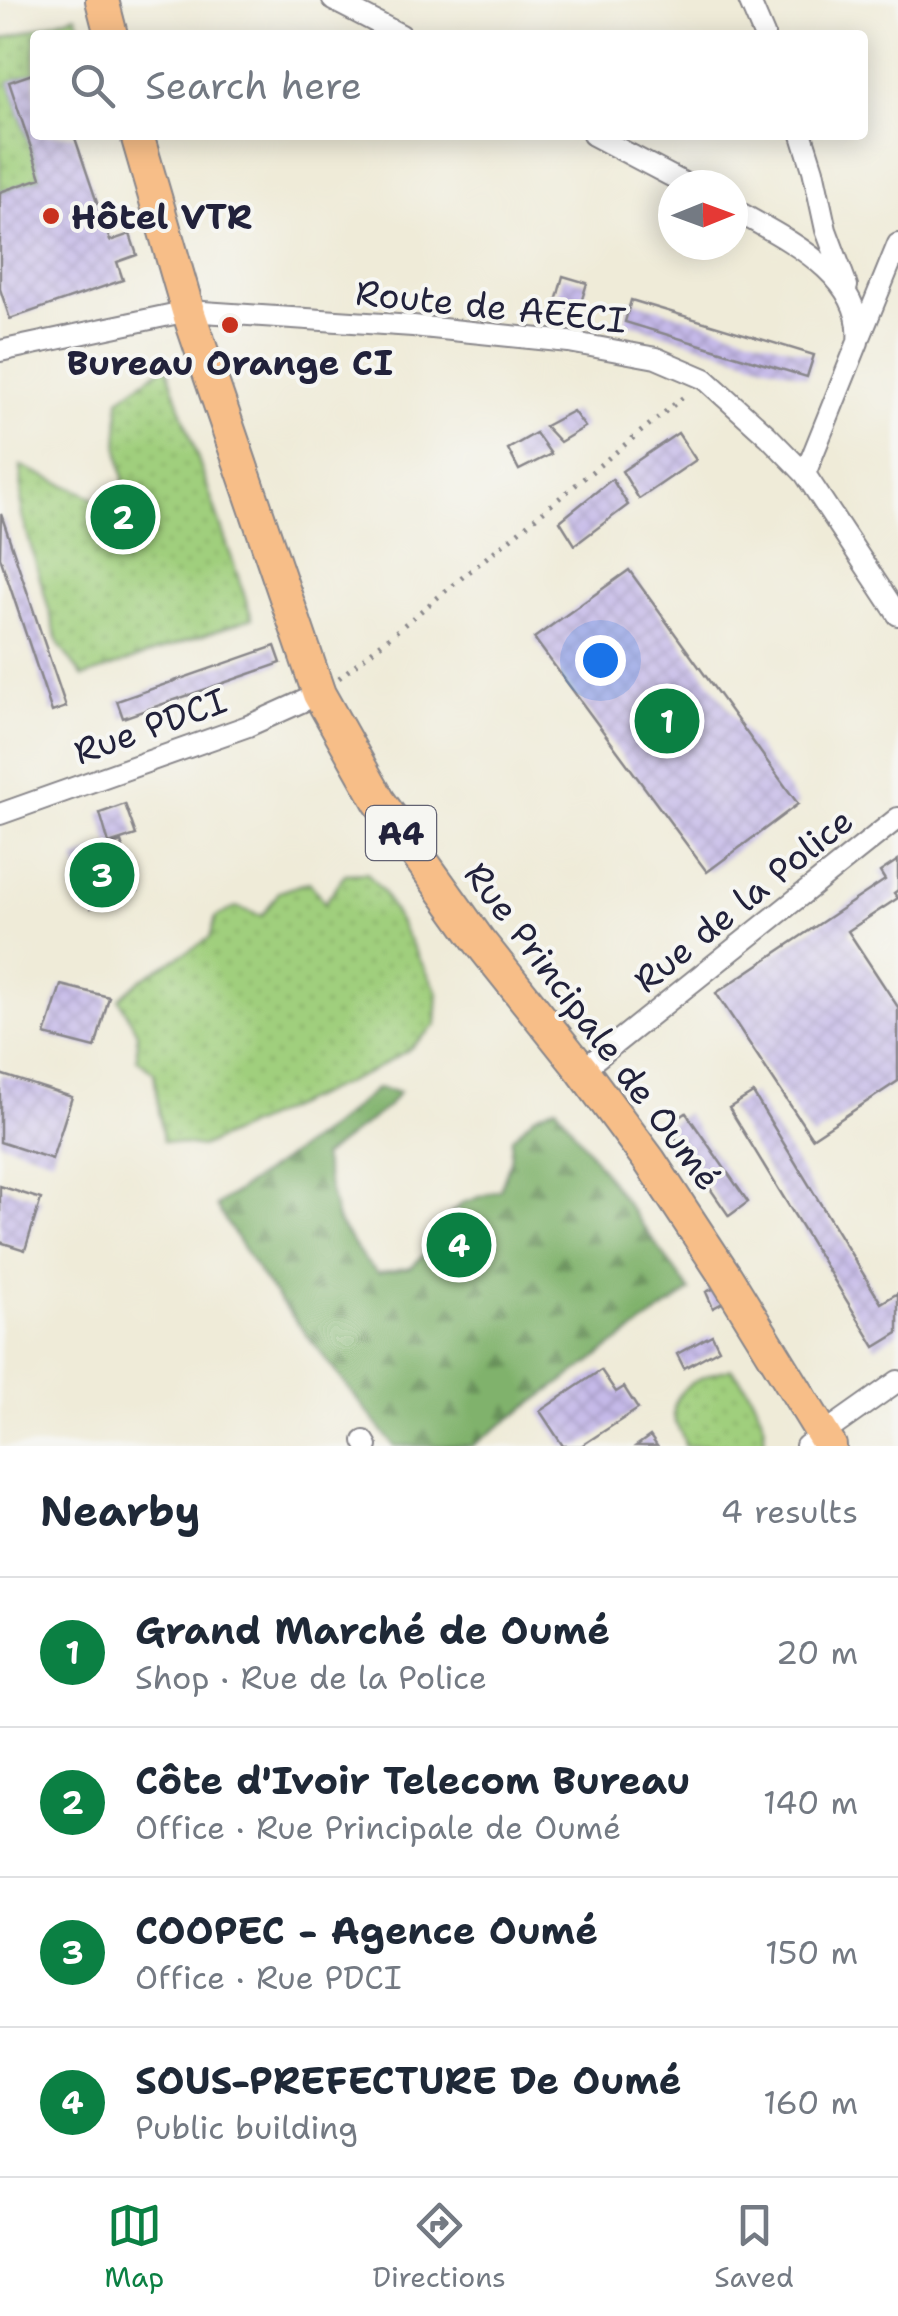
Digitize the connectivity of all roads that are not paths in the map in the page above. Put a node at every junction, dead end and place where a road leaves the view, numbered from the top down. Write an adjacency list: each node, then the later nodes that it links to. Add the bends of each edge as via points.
1 (102, 0): 4 (main road)
2 (333, 0): 5 (street)
3 (749, 0): 6 (street)
4 (110, 30)
5 (391, 30)
6 (762, 30)
7 (139, 140): 14 (main road, Rue Principale de Oumé / A4)
8 (602, 140): 10 (street)
9 (804, 140): 13 (street)
10 (659, 170)
11 (748, 218): 13 (street, via 798,247)
12 (898, 244): 15 (street)
13 (850, 297): 15 (street)
14 (188, 311): 16 (street, Route de AEECI); 17 (street, Route de AEECI, via 413,326 656,358 705,379); 19 (main road, Rue Principale de Oumé / A4)
15 (858, 342): 17 (street)
16 (0, 351)
17 (805, 474): 18 (street, Route de AEECI)
18 (898, 615)
19 (320, 694): 20 (street, Rue PDCI); 22 (main road, Rue Principale de Oumé / A4, via 388,815)
20 (0, 814)
21 (898, 818): 22 (street, Rue de la Police)
22 (582, 1070): 24 (main road, Rue Principale de Oumé / A4, via 717,1263)
23 (898, 1381): 24 (street)
24 (820, 1442)

